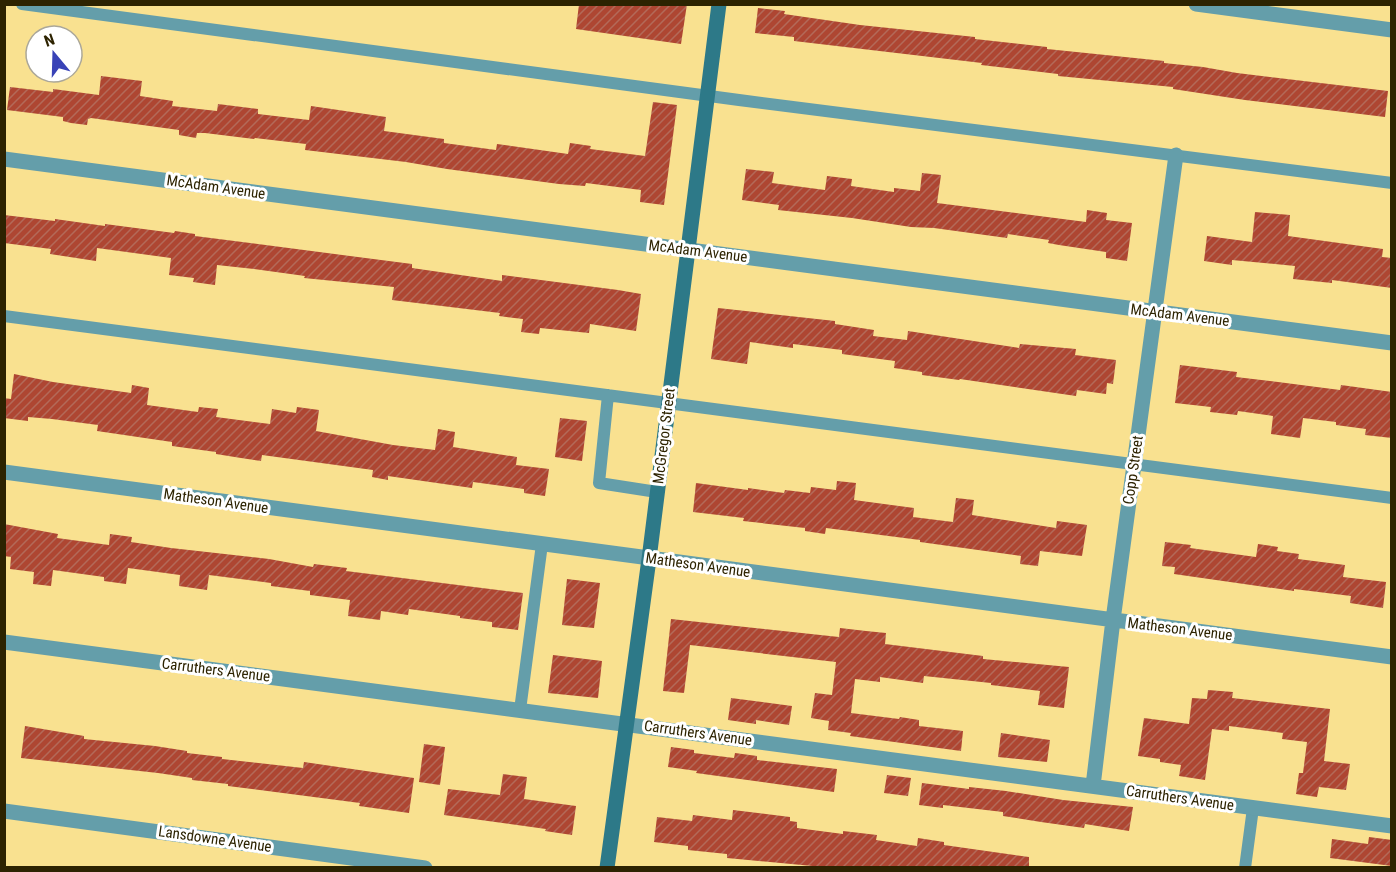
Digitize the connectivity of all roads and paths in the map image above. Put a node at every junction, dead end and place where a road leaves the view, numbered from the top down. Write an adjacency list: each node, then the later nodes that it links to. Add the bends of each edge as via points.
1 (22, 4): 5 (lane)
2 (720, 4): 5 (main road, McGregor Street)
3 (1196, 4): 4 (street)
4 (1392, 30)
5 (708, 96): 6 (lane); 9 (main road, McGregor Street)
6 (1176, 155): 8 (lane); 10 (street, Copp Street)
7 (4, 159): 9 (street, McAdam Avenue)
8 (1392, 183)
9 (688, 250): 10 (street, McAdam Avenue); 14 (main road, McGregor Street)
10 (1155, 311): 12 (street, McAdam Avenue); 15 (street, Copp Street)
11 (4, 315): 13 (lane)
12 (1392, 343)
13 (608, 395): 14 (lane); 17 (lane, via 599,483)
14 (668, 402): 15 (lane); 17 (main road, McGregor Street)
15 (1134, 464): 18 (lane); 21 (street, Copp Street)
16 (4, 472): 19 (street, Matheson Avenue)
17 (657, 492): 20 (main road, McGregor Street)
18 (1392, 498)
19 (542, 544): 20 (street, Matheson Avenue); 24 (lane)
20 (649, 559): 21 (street, Matheson Avenue); 25 (main road, McGregor Street)
21 (1113, 620): 23 (street, Matheson Avenue); 26 (street, Copp Street)
22 (4, 642): 24 (street, Carruthers Avenue)
23 (1392, 657)
24 (520, 710): 25 (street, Carruthers Avenue)
25 (627, 724): 26 (street, Carruthers Avenue); 31 (main road, McGregor Street)
26 (1093, 786): 27 (street, Carruthers Avenue)
27 (1253, 808): 29 (street, Carruthers Avenue); 32 (lane)
28 (4, 812): 30 (street, Lansdowne Avenue)
29 (1392, 826)
30 (425, 867)
31 (607, 867)
32 (1245, 867)

